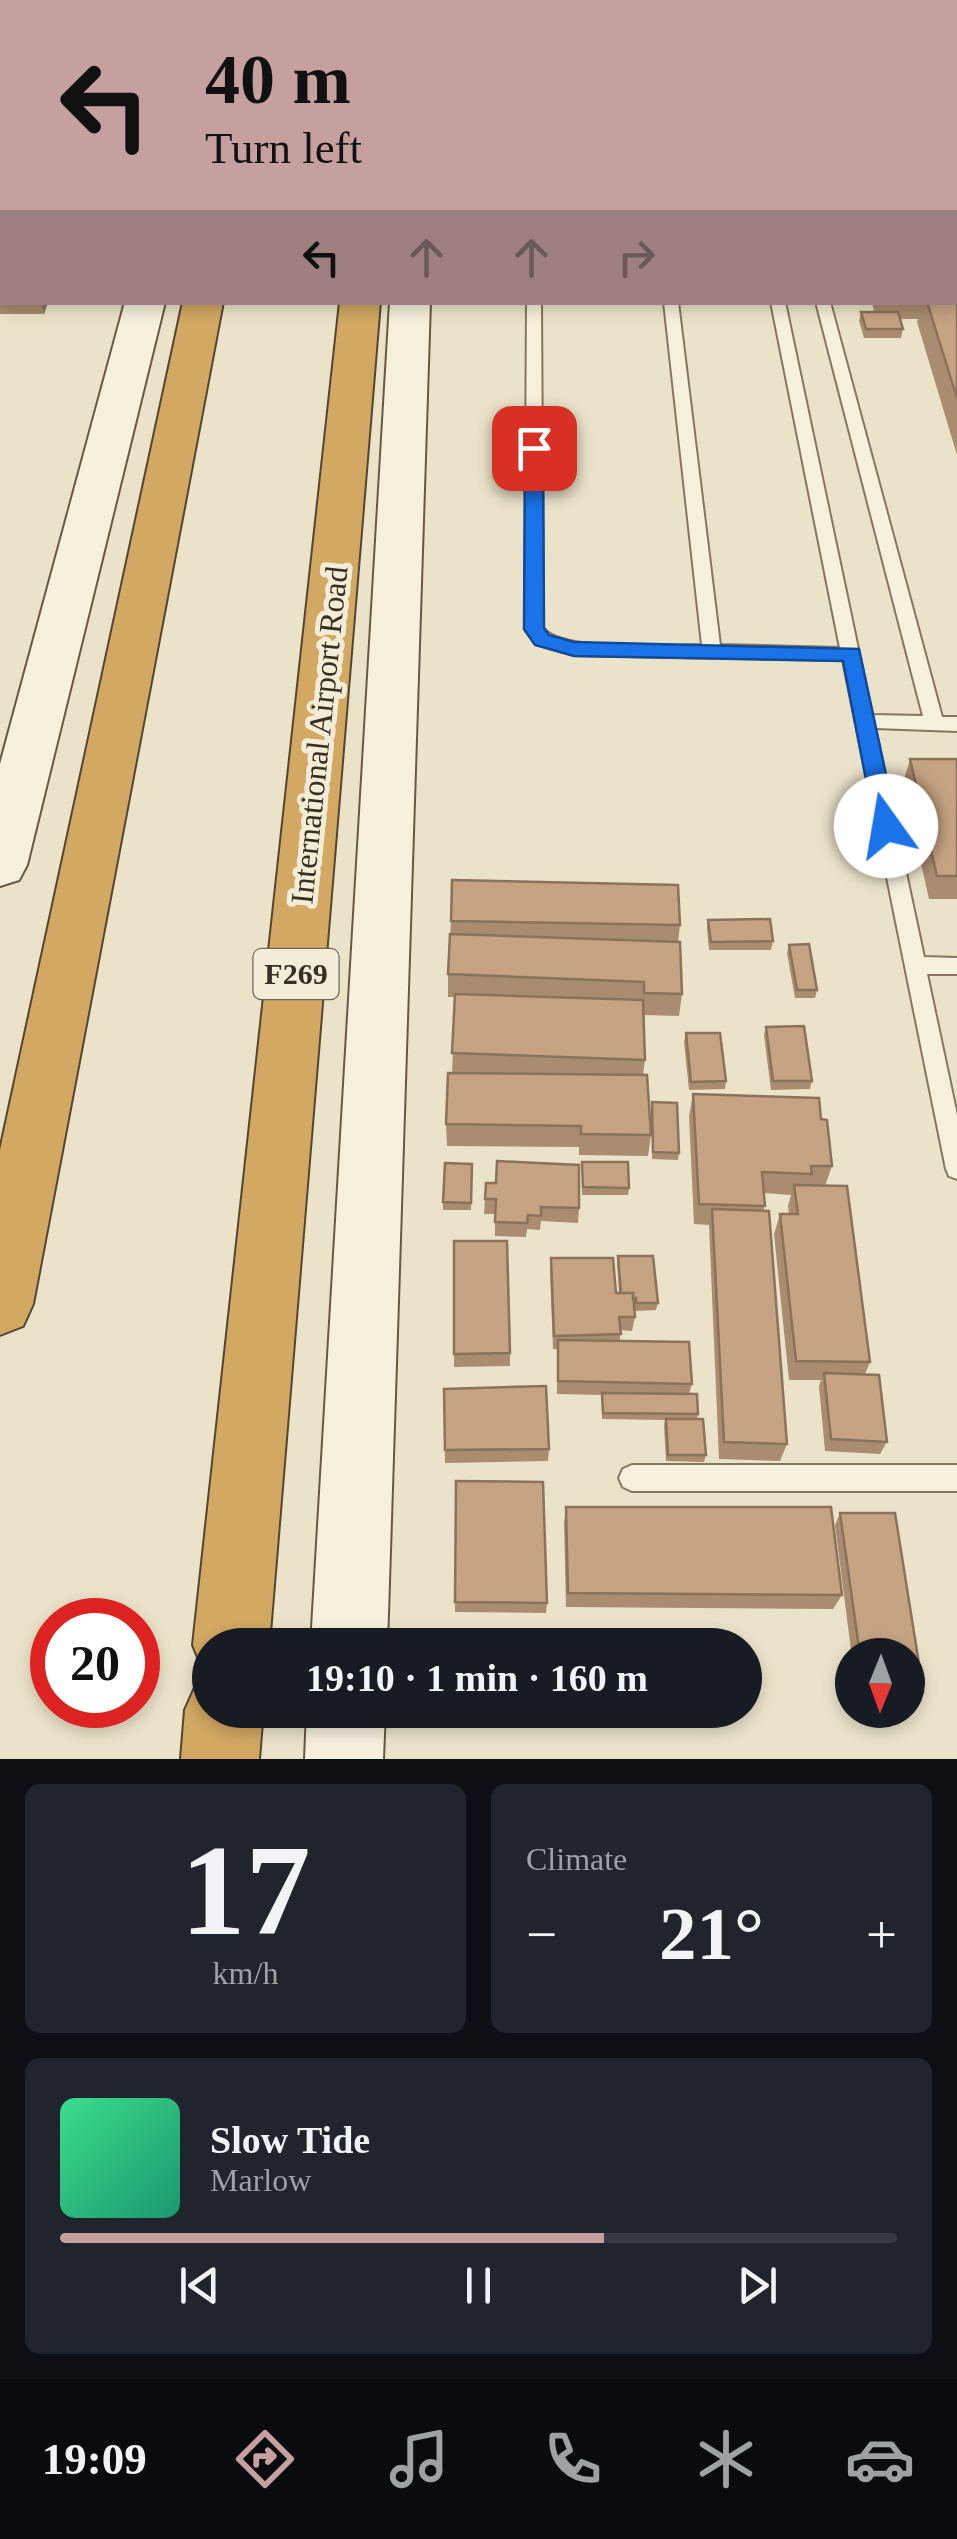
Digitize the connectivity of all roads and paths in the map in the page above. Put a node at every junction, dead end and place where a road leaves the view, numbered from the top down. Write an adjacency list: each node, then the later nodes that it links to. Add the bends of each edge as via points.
1 (144, 305): 14 (main road)
2 (202, 305): 18 (highway)
3 (360, 305): 21 (highway, International Airport Road / F269)
4 (410, 305): 22 (main road, International Airport Road)
5 (534, 305): 9 (lane, via 534,629 542,640 574,649)
6 (671, 305): 9 (lane)
7 (779, 305): 10 (lane)
8 (823, 305): 12 (lane)
9 (712, 652): 10 (lane)
10 (852, 654): 11 (lane)
11 (862, 721): 12 (lane); 15 (lane)
12 (934, 723): 13 (lane)
13 (957, 724)
14 (0, 865)
15 (918, 965): 16 (lane); 17 (lane)
16 (957, 966)
17 (957, 1169)
18 (0, 1304)
19 (632, 1478): 20 (lane)
20 (957, 1478)
21 (233, 1628)
22 (350, 1628)
23 (223, 1728): 25 (highway)
24 (345, 1728): 26 (main road)
25 (220, 1759)
26 (344, 1759)

